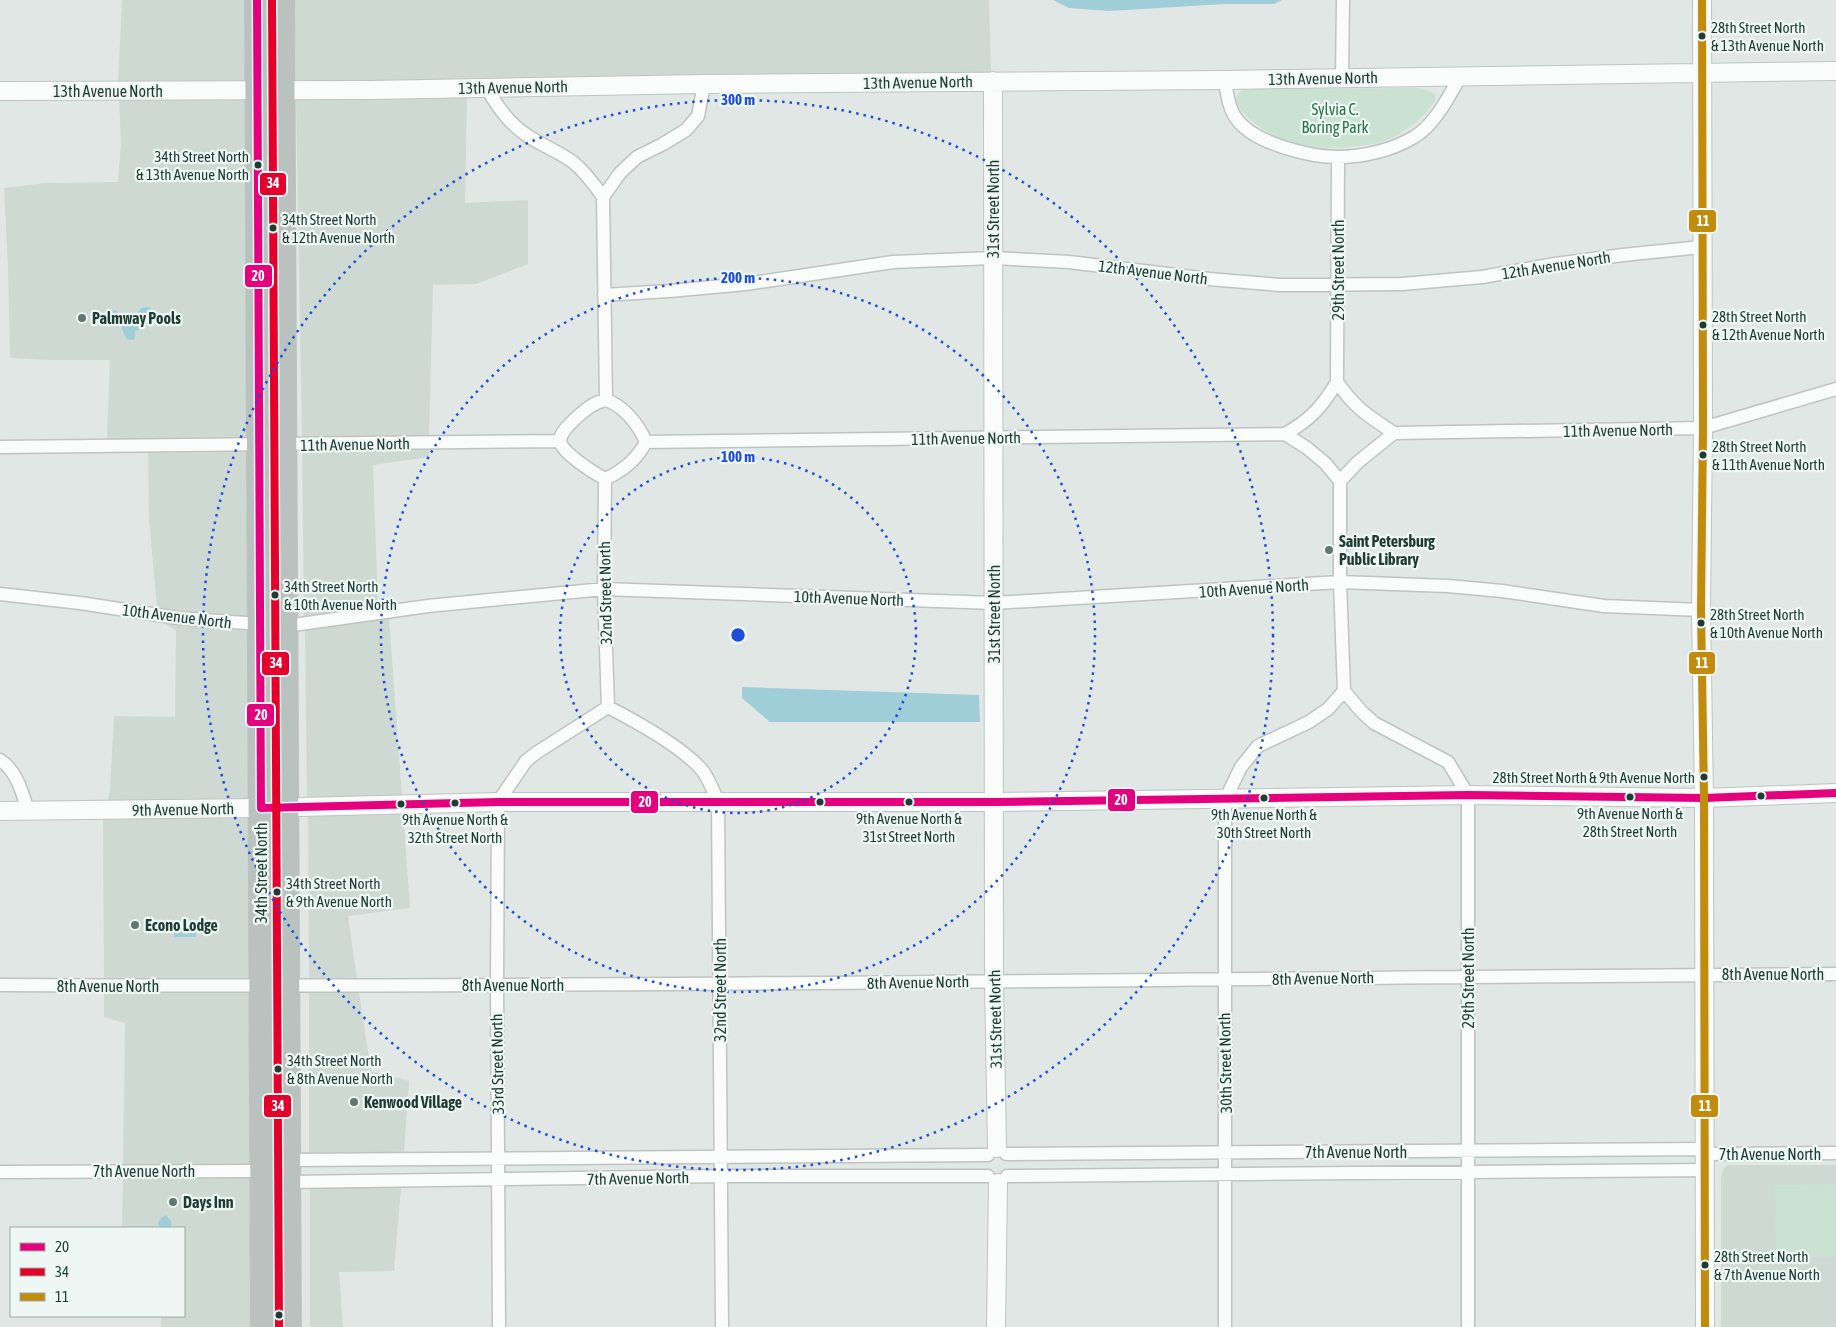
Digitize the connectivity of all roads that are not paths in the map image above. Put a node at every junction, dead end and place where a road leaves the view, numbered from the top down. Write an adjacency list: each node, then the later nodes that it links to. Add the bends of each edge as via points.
1 (257, 0): 15 (highway, 34th Street North)
2 (282, 0): 13 (highway, 34th Street North)
3 (1343, 0): 8 (street)
4 (1702, 0): 6 (street)
5 (1836, 71): 6 (street, 13th Avenue North)
6 (1702, 72): 7 (street, 13th Avenue North); 18 (street)
7 (1460, 77): 8 (street, 13th Avenue North); 16 (street, via 1433,119 1416,136 1392,148)
8 (1342, 78): 9 (street, 13th Avenue North)
9 (1224, 80): 10 (street, 13th Avenue North); 16 (street, via 1228,104 1239,122 1253,134 1299,152)
10 (993, 81): 11 (street, 13th Avenue North); 19 (street, 31st Street North)
11 (704, 84): 12 (street, 13th Avenue North); 17 (street, via 698,116 686,130 637,157 620,173)
12 (486, 87): 13 (street, 13th Avenue North); 17 (street, via 514,126 572,162 587,175)
13 (282, 90): 15 (street, 13th Avenue North); 21 (highway, 34th Street North)
14 (0, 91): 15 (street, 13th Avenue North)
15 (257, 91): 20 (highway, 34th Street North)
16 (1338, 157): 22 (street, 29th Street North)
17 (603, 197): 23 (street)
18 (1701, 247): 22 (street, 12th Avenue North, via 1565,262 1482,277 1402,284); 27 (street)
19 (993, 258): 22 (street, 12th Avenue North, via 1069,262 1280,285); 23 (street, 12th Avenue North, via 893,262 746,284); 30 (street, 31st Street North)
20 (258, 267): 21 (highway); 33 (highway, 34th Street North)
21 (284, 267): 34 (highway, 34th Street North)
22 (1338, 285): 24 (street, 29th Street North)
23 (604, 295): 26 (street)
24 (1337, 382): 28 (street, via 1350,401); 29 (street, via 1312,416)
25 (1836, 389): 27 (street, 11th Avenue North)
26 (606, 400): 31 (street, via 597,401 582,412); 32 (street, via 628,414)
27 (1702, 428): 28 (street, 11th Avenue North); 42 (street)
28 (1394, 433): 37 (street)
29 (1285, 434): 30 (street, 11th Avenue North); 37 (street, via 1325,463)
30 (994, 438): 32 (street, 11th Avenue North); 41 (street, 31st Street North)
31 (560, 441): 34 (street, 11th Avenue North); 36 (street, via 590,471)
32 (646, 442): 36 (street, via 630,464)
33 (259, 445): 34 (street, 11th Avenue North); 35 (street, 11th Avenue North); 43 (highway, 34th Street North)
34 (285, 445): 44 (highway, 34th Street North)
35 (0, 448)
36 (605, 479): 39 (street, 32nd Street North)
37 (1340, 481): 38 (street)
38 (1340, 582): 41 (street, 10th Avenue North); 42 (street, 10th Avenue North, via 1448,586 1604,606); 45 (street)
39 (604, 589): 41 (street, 10th Avenue North); 44 (street, 10th Avenue North, via 428,606); 46 (street, 32nd Street North)
40 (0, 594): 43 (street, 10th Avenue North, via 178,618)
41 (994, 603): 54 (street, 31st Street North)
42 (1701, 610): 50 (street)
43 (260, 625): 44 (street, 10th Avenue North); 56 (highway, 34th Street North)
44 (286, 626): 55 (highway, 34th Street North)
45 (1344, 690): 49 (street, via 1374,723 1448,762); 51 (street, via 1328,709 1310,722 1258,746 1240,767)
46 (608, 707): 52 (street, 32nd Street North, via 641,724 680,751 702,770); 53 (street, via 526,761)
47 (0, 760): 57 (street, via 18,781)
48 (1836, 793): 50 (street, 9th Avenue North)
49 (1468, 795): 50 (street, 9th Avenue North); 51 (street, 9th Avenue North); 61 (street, 29th Street North)
50 (1704, 798): 60 (street)
51 (1225, 800): 54 (street, 9th Avenue North); 62 (street, 30th Street North)
52 (718, 801): 53 (street, 9th Avenue North); 54 (street, 9th Avenue North); 64 (street, 32nd Street North)
53 (498, 802): 55 (street, 9th Avenue North); 66 (street, 33rd Street North)
54 (995, 802): 63 (street, 31st Street North)
55 (287, 807): 56 (street, 9th Avenue North); 68 (highway, 34th Street North)
56 (261, 808): 57 (street, 9th Avenue North); 67 (highway, 34th Street North)
57 (28, 810): 58 (street, 9th Avenue North)
58 (0, 811)
59 (1836, 974): 60 (street, 8th Avenue North)
60 (1704, 975): 61 (street, 8th Avenue North); 75 (street)
61 (1468, 977): 62 (street, 8th Avenue North); 69 (street, 29th Street North)
62 (1224, 979): 63 (street, 8th Avenue North); 71 (street, 30th Street North)
63 (994, 981): 64 (street, 8th Avenue North); 70 (street, 31st Street North)
64 (720, 984): 66 (street, 8th Avenue North); 73 (street, 32nd Street North)
65 (0, 985): 67 (street, 8th Avenue North)
66 (496, 985): 68 (street, 8th Avenue North); 74 (street, 33rd Street North)
67 (262, 986): 68 (street, 8th Avenue North); 76 (highway, 34th Street North)
68 (287, 986): 77 (highway, 34th Street North)
69 (1468, 1151): 71 (street, 7th Avenue North); 75 (street, 7th Avenue North); 79 (street, 29th Street North)
70 (997, 1152): 71 (street, 7th Avenue North); 73 (street, 7th Avenue North); 82 (street, via 1009,1168); 82 (street, via 986,1169)
71 (1226, 1153): 80 (street, 30th Street North)
72 (1836, 1153): 75 (street, 7th Avenue North)
73 (721, 1157): 74 (street, 7th Avenue North); 81 (street, 32nd Street North)
74 (498, 1158): 77 (street, 7th Avenue North); 83 (street, 33rd Street North)
75 (1705, 1158): 79 (street, 7th Avenue North); 91 (street)
76 (263, 1171): 77 (street, 7th Avenue North); 78 (street, 7th Avenue North); 84 (highway, 34th Street North)
77 (288, 1171): 83 (street, 7th Avenue North); 85 (highway, 34th Street North)
78 (0, 1172)
79 (1468, 1172): 80 (street, 7th Avenue North); 90 (street, 29th Street North)
80 (1226, 1173): 82 (street, 7th Avenue North); 89 (street, 30th Street North)
81 (721, 1176): 82 (street, 7th Avenue North); 83 (street, 7th Avenue North); 87 (street, 32nd Street North)
82 (998, 1178): 88 (street)
83 (498, 1180): 86 (street, 33rd Street North)
84 (263, 1327)
85 (289, 1327)
86 (499, 1327)
87 (722, 1327)
88 (996, 1327)
89 (1225, 1327)
90 (1468, 1327)
91 (1705, 1327)

